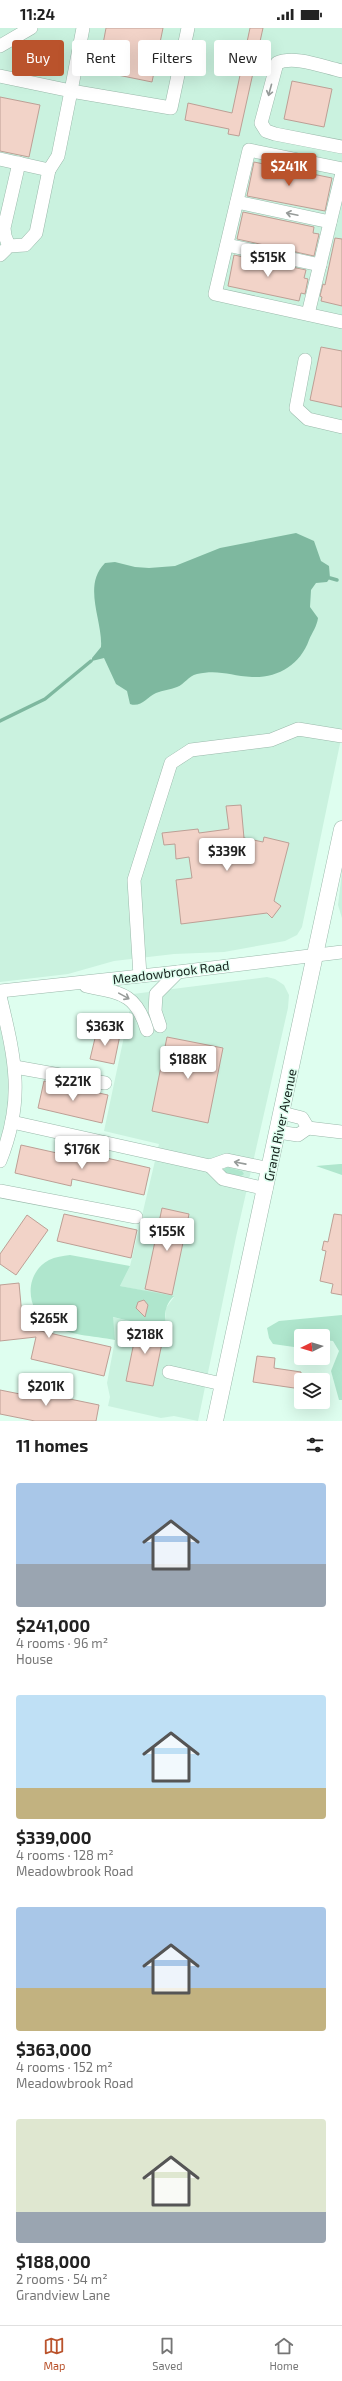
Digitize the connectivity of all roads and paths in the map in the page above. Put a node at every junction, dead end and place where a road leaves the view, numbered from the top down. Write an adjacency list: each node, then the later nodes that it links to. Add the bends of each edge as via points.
1 (31, 28): 4 (street)
2 (83, 28): 7 (street)
3 (188, 28): 7 (street, via 172,108)
4 (0, 46)
5 (342, 72): 8 (street, one-way to 8, via 293,61 284,60 277,63 261,123 266,130 275,134)
6 (0, 76): 7 (street)
7 (71, 90): 12 (street, via 58,156)
8 (341, 144)
9 (0, 159): 10 (street)
10 (18, 163): 12 (street); 17 (street, via 4,228)
11 (342, 169): 14 (street, via 249,150)
12 (49, 170): 17 (street, via 36,233 25,246)
13 (342, 172): 15 (street)
14 (237, 202): 15 (street, one-way to 14); 16 (street)
15 (330, 222): 18 (street)
16 (227, 245): 18 (street); 19 (street, via 216,294)
17 (4, 250)
18 (320, 265): 19 (street)
19 (308, 314): 20 (street)
20 (342, 322)
21 (305, 360): 22 (street, via 296,408 308,419)
22 (342, 427)
23 (342, 736): 28 (street, via 298,729 271,740 191,750 172,763 134,880)
24 (342, 829): 26 (main road, Grand River Avenue)
25 (342, 952): 26 (street, Meadowbrook Road)
26 (316, 955): 27 (street, Meadowbrook Road); 34 (main road, Grand River Avenue)
27 (178, 972): 28 (street, Meadowbrook Road); 29 (street, one-way to 27, via 114,991 126,997 140,1009 153,1028 156,994)
28 (140, 976): 29 (street, Meadowbrook Road)
29 (73, 983): 30 (street, Meadowbrook Road)
30 (0, 991)
31 (0, 996): 32 (street)
32 (15, 1067): 33 (street); 35 (street, via 16,1093)
33 (105, 1083)
34 (282, 1112): 36 (street, via 302,1118); 37 (main road, Grand River Avenue)
35 (12, 1122): 39 (street); 40 (street)
36 (308, 1128): 37 (street, via 298,1135); 38 (street)
37 (278, 1132): 41 (main road, Grand River Avenue)
38 (342, 1132)
39 (0, 1161)
40 (210, 1166): 41 (street, one-way to 40, via 227,1160); 42 (street, via 223,1179)
41 (270, 1169): 42 (main road, Grand River Avenue)
42 (266, 1189): 46 (main road, Grand River Avenue)
43 (0, 1191): 44 (street)
44 (136, 1217)
45 (169, 1372): 46 (street)
46 (222, 1384): 47 (main road, Grand River Avenue)
47 (215, 1421)

